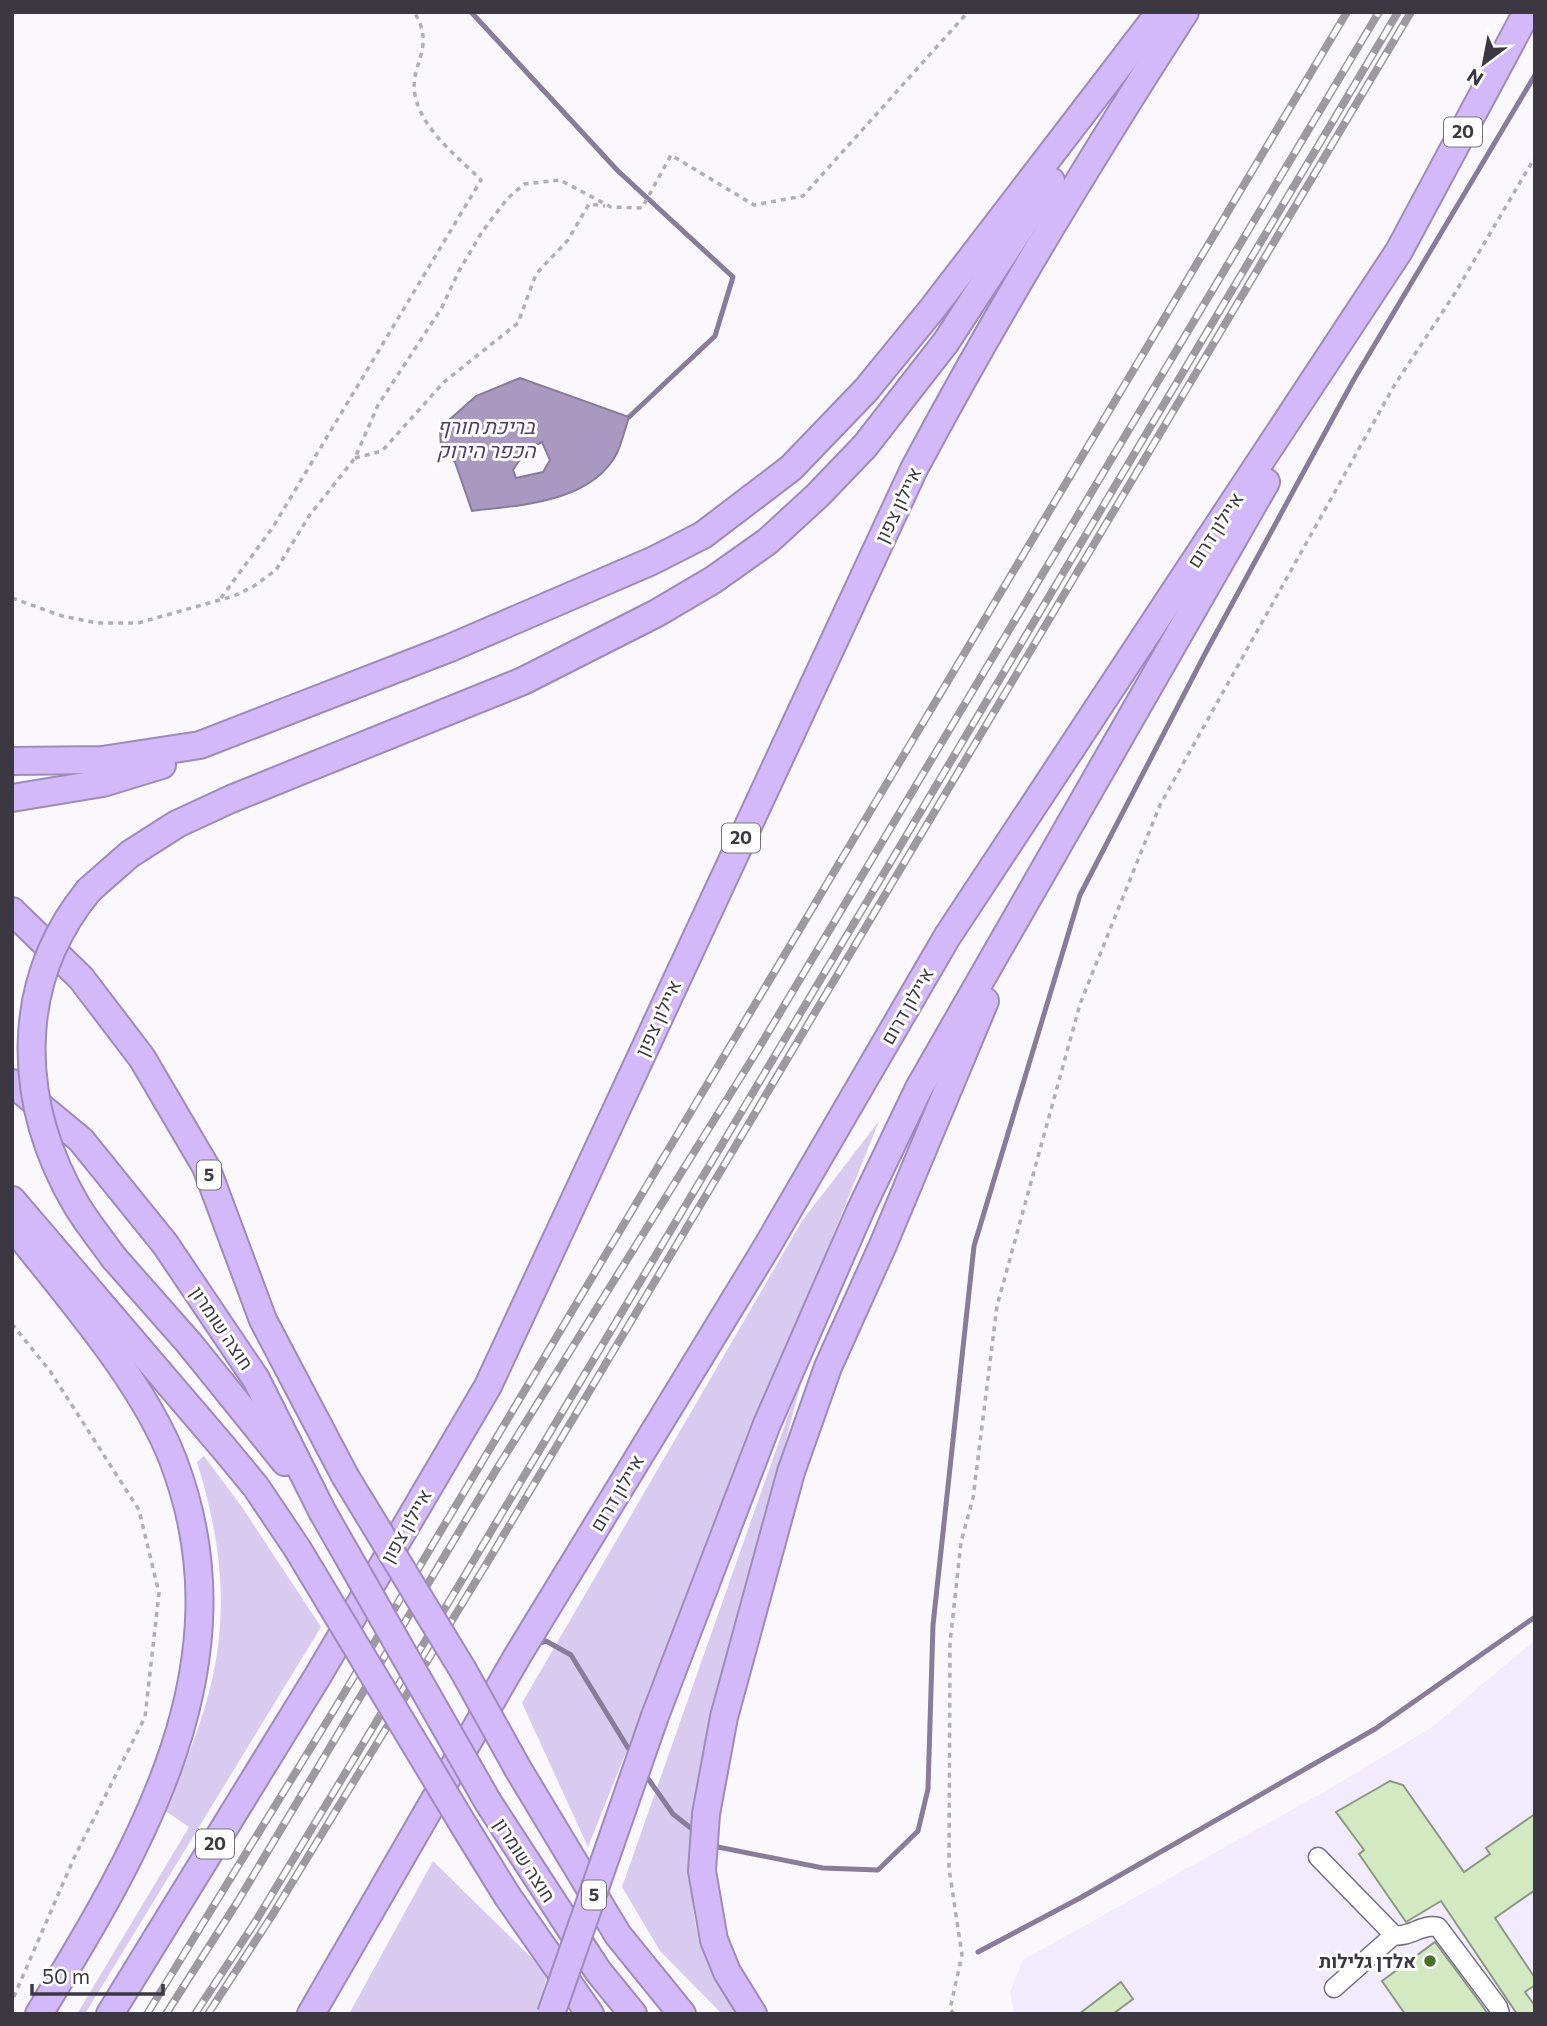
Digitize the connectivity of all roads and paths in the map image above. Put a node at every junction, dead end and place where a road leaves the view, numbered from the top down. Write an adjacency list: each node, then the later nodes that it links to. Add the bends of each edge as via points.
1 (414, 12): 11 (path, via 424,33 425,50 414,93 420,113 481,180 272,527)
2 (968, 12): 7 (path, via 803,196 754,205 671,155 642,208)
3 (1161, 12): 12 (highway, via 866,390 791,468 749,503 703,535 652,561); 21 (highway, bridge, via 946,342 865,446 768,541 657,613 523,681 177,824 130,854 89,890 69,915 44,963 32,1024 31,1085 50,1151 77,1206 114,1258 189,1343)
4 (1185, 12): 27 (highway, איילון צפון / 20, via 1017,284 914,469 488,1386 326,1662)
5 (1527, 12): 8 (highway, איילון דרום / 20)
6 (1535, 158): 34 (path, via 1394,386 1160,805 1080,1004 997,1306 973,1498 961,1542 950,1643 949,1868 962,1955 950,2009)
7 (611, 207): 9 (path, via 589,204 568,240 536,274 518,323 444,382 382,451); 9 (path, via 560,180 524,184 507,199 482,232 441,309 378,405)
8 (1399, 251): 15 (highway); 28 (highway, איילון דרום / 20, via 947,937 765,1250 518,1655)
9 (355, 458): 11 (path, via 309,516 276,570 254,586)
10 (12, 598): 11 (path, via 62,616 110,623 138,623)
11 (219, 600)
12 (313, 704): 13 (highway, via 200,745 102,760); 14 (highway, via 210,750 103,783)
13 (12, 761)
14 (12, 798)
15 (1029, 894): 29 (highway, bridge, via 919,1088 767,1424 655,1716); 33 (highway, via 828,1367 795,1459 724,1717 706,1814 702,1871 714,1940)
16 (12, 911): 32 (highway, 5, bridge, via 81,978 142,1058 206,1167 263,1320 345,1476 618,1935)
17 (12, 1083): 21 (highway, חוצה שומרון / 5, via 81,1140 165,1244 256,1379)
18 (12, 1200): 30 (highway, bridge, via 231,1457 298,1548 508,1897)
19 (12, 1225): 26 (highway, via 139,1395 173,1459 200,1568 202,1605 186,1716 155,1800 131,1855)
20 (12, 1324): 25 (path, via 50,1371 139,1510 159,1593 145,1717 74,1858)
21 (319, 1506): 31 (highway, חוצה שומרון / 5, bridge, via 488,1802 561,1917)
22 (1318, 1857): 23 (lane)
23 (1394, 1935): 24 (lane); 35 (lane, via 1438,1927)
24 (1334, 1988)
25 (12, 2001)
26 (39, 2014)
27 (110, 2014)
28 (310, 2014)
29 (551, 2014)
30 (590, 2014)
31 (633, 2014)
32 (682, 2014)
33 (753, 2014)
34 (954, 2014)
35 (1500, 2014)

